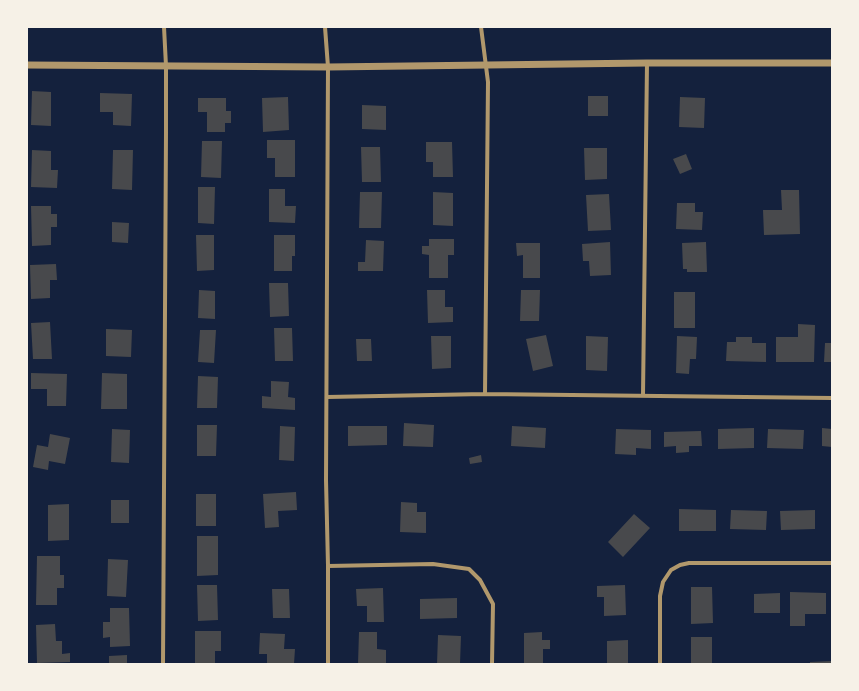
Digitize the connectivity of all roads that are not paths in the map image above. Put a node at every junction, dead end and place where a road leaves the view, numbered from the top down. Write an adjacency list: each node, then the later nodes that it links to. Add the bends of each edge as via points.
1 (164, 27): 8 (street)
2 (325, 27): 9 (street)
3 (481, 27): 6 (street)
4 (647, 63): 5 (street); 6 (street); 11 (street)
5 (832, 63)
6 (485, 64): 9 (street); 10 (street, via 488,82)
7 (27, 66): 8 (street)
8 (166, 66): 9 (street); 16 (street)
9 (328, 66): 12 (street)
10 (485, 394): 11 (street); 12 (street)
11 (644, 395): 13 (street)
12 (327, 397): 15 (street)
13 (832, 398)
14 (832, 563): 19 (street, via 689,563 671,570 663,582 660,596)
15 (328, 566): 17 (street); 18 (street, via 433,564 469,569 480,580 493,604)
16 (163, 664)
17 (328, 664)
18 (492, 664)
19 (660, 664)

